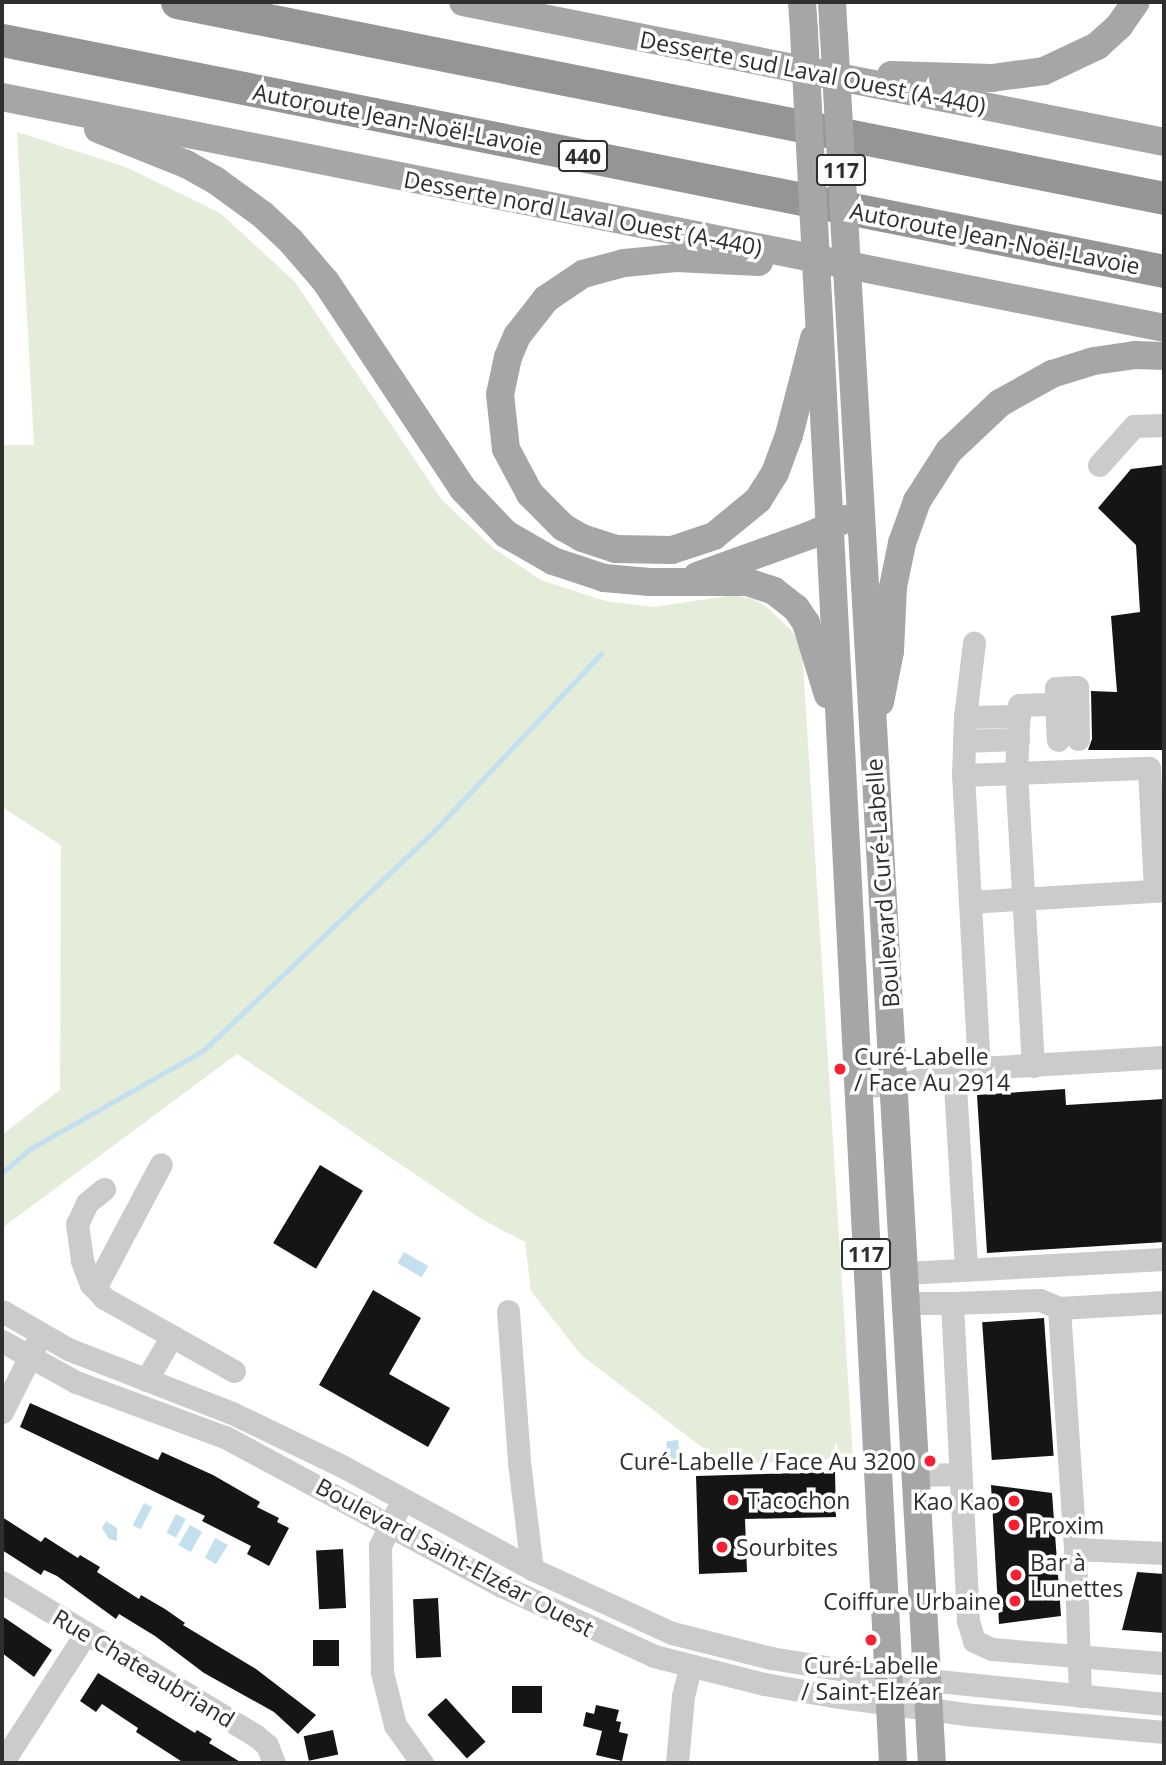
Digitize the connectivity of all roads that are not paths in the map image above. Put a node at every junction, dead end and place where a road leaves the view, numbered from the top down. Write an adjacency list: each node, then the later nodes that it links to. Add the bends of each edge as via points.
1 (177, 2): 11 (highway)
2 (463, 2): 7 (main road, Desserte sud Laval Ouest (A-440))
3 (802, 2): 14 (main road, Boulevard Curé-Labelle / 117, bridge)
4 (1136, 2): 7 (main road, via 1105,40 1044,71 992,78)
5 (834, 14): 19 (main road, Boulevard Curé-Labelle / 117, bridge)
6 (2, 40): 13 (highway, Autoroute Jean-Noël-Lavoie / 440)
7 (822, 74): 10 (main road, Desserte sud Laval Ouest (A-440))
8 (2, 97): 9 (main road, Desserte nord Laval Ouest (A-440))
9 (30, 102): 12 (main road, Desserte nord Laval Ouest (A-440)); 21 (main road, via 186,164 232,191 276,226 326,282 463,489 506,534 553,562 592,575 650,582)
10 (1164, 142)
11 (1164, 198)
12 (850, 266): 14 (main road, via 665,258 610,265 572,280 537,308 508,357 500,408 506,449 516,472 553,519 604,547 672,551 714,536 746,513 775,473 789,435); 15 (main road, Desserte nord Laval Ouest (A-440))
13 (1164, 271)
14 (819, 308): 20 (main road, Boulevard Curé-Labelle / 117)
15 (1164, 328)
16 (1164, 356): 26 (main road, via 1108,358 1052,374 1000,403 949,451 917,501 901,543 893,587 890,651)
17 (1164, 425): 18 (street, via 1134,426)
18 (1099, 465)
19 (860, 511): 20 (main road); 26 (main road, Boulevard Curé-Labelle / 117)
20 (830, 526): 21 (main road); 25 (main road, Boulevard Curé-Labelle / 117)
21 (687, 579): 25 (main road, via 756,584 782,595 796,608 810,632)
22 (974, 643): 23 (street)
23 (965, 717): 24 (street); 28 (street)
24 (1018, 727): 27 (street, via 1019,705 1056,704); 28 (street); 29 (street)
25 (841, 738): 39 (main road, Boulevard Curé-Labelle / 117)
26 (873, 739): 38 (main road, Boulevard Curé-Labelle / 117)
27 (1068, 740)
28 (964, 741): 30 (street)
29 (1016, 773): 30 (street); 31 (street, via 1149,768); 32 (street)
30 (963, 775): 33 (street)
31 (1160, 890): 32 (street)
32 (1023, 899): 33 (street); 35 (street)
33 (970, 902): 36 (street)
34 (1164, 1057): 35 (street)
35 (1033, 1066): 36 (street)
36 (979, 1069): 37 (street)
37 (954, 1070): 38 (street); 43 (street)
38 (895, 1083): 39 (street); 44 (main road, Boulevard Curé-Labelle / 117)
39 (857, 1087): 71 (main road, Boulevard Curé-Labelle / 117)
40 (161, 1164): 45 (street)
41 (104, 1189): 45 (street, via 87,1203 78,1224 82,1261)
42 (1164, 1259): 43 (street)
43 (966, 1269): 44 (street)
44 (905, 1273): 47 (main road, Boulevard Curé-Labelle / 117)
45 (95, 1288): 53 (street, via 104,1298)
46 (1164, 1302): 49 (street)
47 (906, 1303): 48 (street); 60 (main road, Boulevard Curé-Labelle / 117)
48 (951, 1303): 49 (street, via 1040,1300); 59 (street)
49 (1059, 1308): 63 (street)
50 (2, 1311): 52 (street, Boulevard Saint-Elzéar Ouest)
51 (508, 1311): 65 (street)
52 (32, 1329): 54 (street); 55 (street); 57 (street, Boulevard Saint-Elzéar Ouest, via 79,1354)
53 (172, 1336): 56 (street); 57 (street)
54 (4, 1348): 55 (street, Boulevard Saint-Elzéar Ouest)
55 (29, 1357): 58 (street); 62 (street, Boulevard Saint-Elzéar Ouest, via 93,1389 212,1431)
56 (234, 1371)
57 (146, 1380): 61 (street, Boulevard Saint-Elzéar Ouest, via 232,1413)
58 (2, 1412)
59 (960, 1474): 60 (street); 68 (street, via 968,1621 974,1641 992,1649)
60 (916, 1475): 72 (main road, Boulevard Curé-Labelle / 117)
61 (403, 1499): 62 (street); 65 (street, Boulevard Saint-Elzéar Ouest)
62 (390, 1524): 70 (street, Boulevard Saint-Elzéar Ouest, via 541,1606 629,1647); 80 (street, via 380,1546 383,1672 395,1725)
63 (1075, 1549): 64 (street); 68 (street)
64 (1164, 1553)
65 (532, 1569): 71 (street, Boulevard Saint-Elzéar Ouest, via 672,1633 782,1660)
66 (2, 1582): 67 (street, Rue Chateaubriand)
67 (86, 1633): 78 (street); 79 (street, Rue Chateaubriand, via 255,1735 267,1745)
68 (1080, 1657): 69 (street); 73 (street)
69 (1164, 1663)
70 (690, 1667): 74 (street, Boulevard Saint-Elzéar Ouest); 81 (street)
71 (888, 1676): 72 (street, Boulevard Saint-Elzéar Ouest); 74 (main road, Boulevard Curé-Labelle / 117)
72 (928, 1681): 73 (street, Boulevard Saint-Elzéar Ouest); 76 (main road, Boulevard Curé-Labelle / 117)
73 (1080, 1696): 75 (street, Boulevard Saint-Elzéar Ouest)
74 (890, 1704): 76 (street, Boulevard Saint-Elzéar Ouest); 82 (main road, Boulevard Curé-Labelle / 117)
75 (1164, 1704)
76 (930, 1710): 77 (street, Boulevard Saint-Elzéar Ouest); 83 (main road, Boulevard Curé-Labelle / 117)
77 (1164, 1732)
78 (2, 1763)
79 (274, 1763)
80 (422, 1763)
81 (677, 1763)
82 (893, 1763)
83 (932, 1763)

